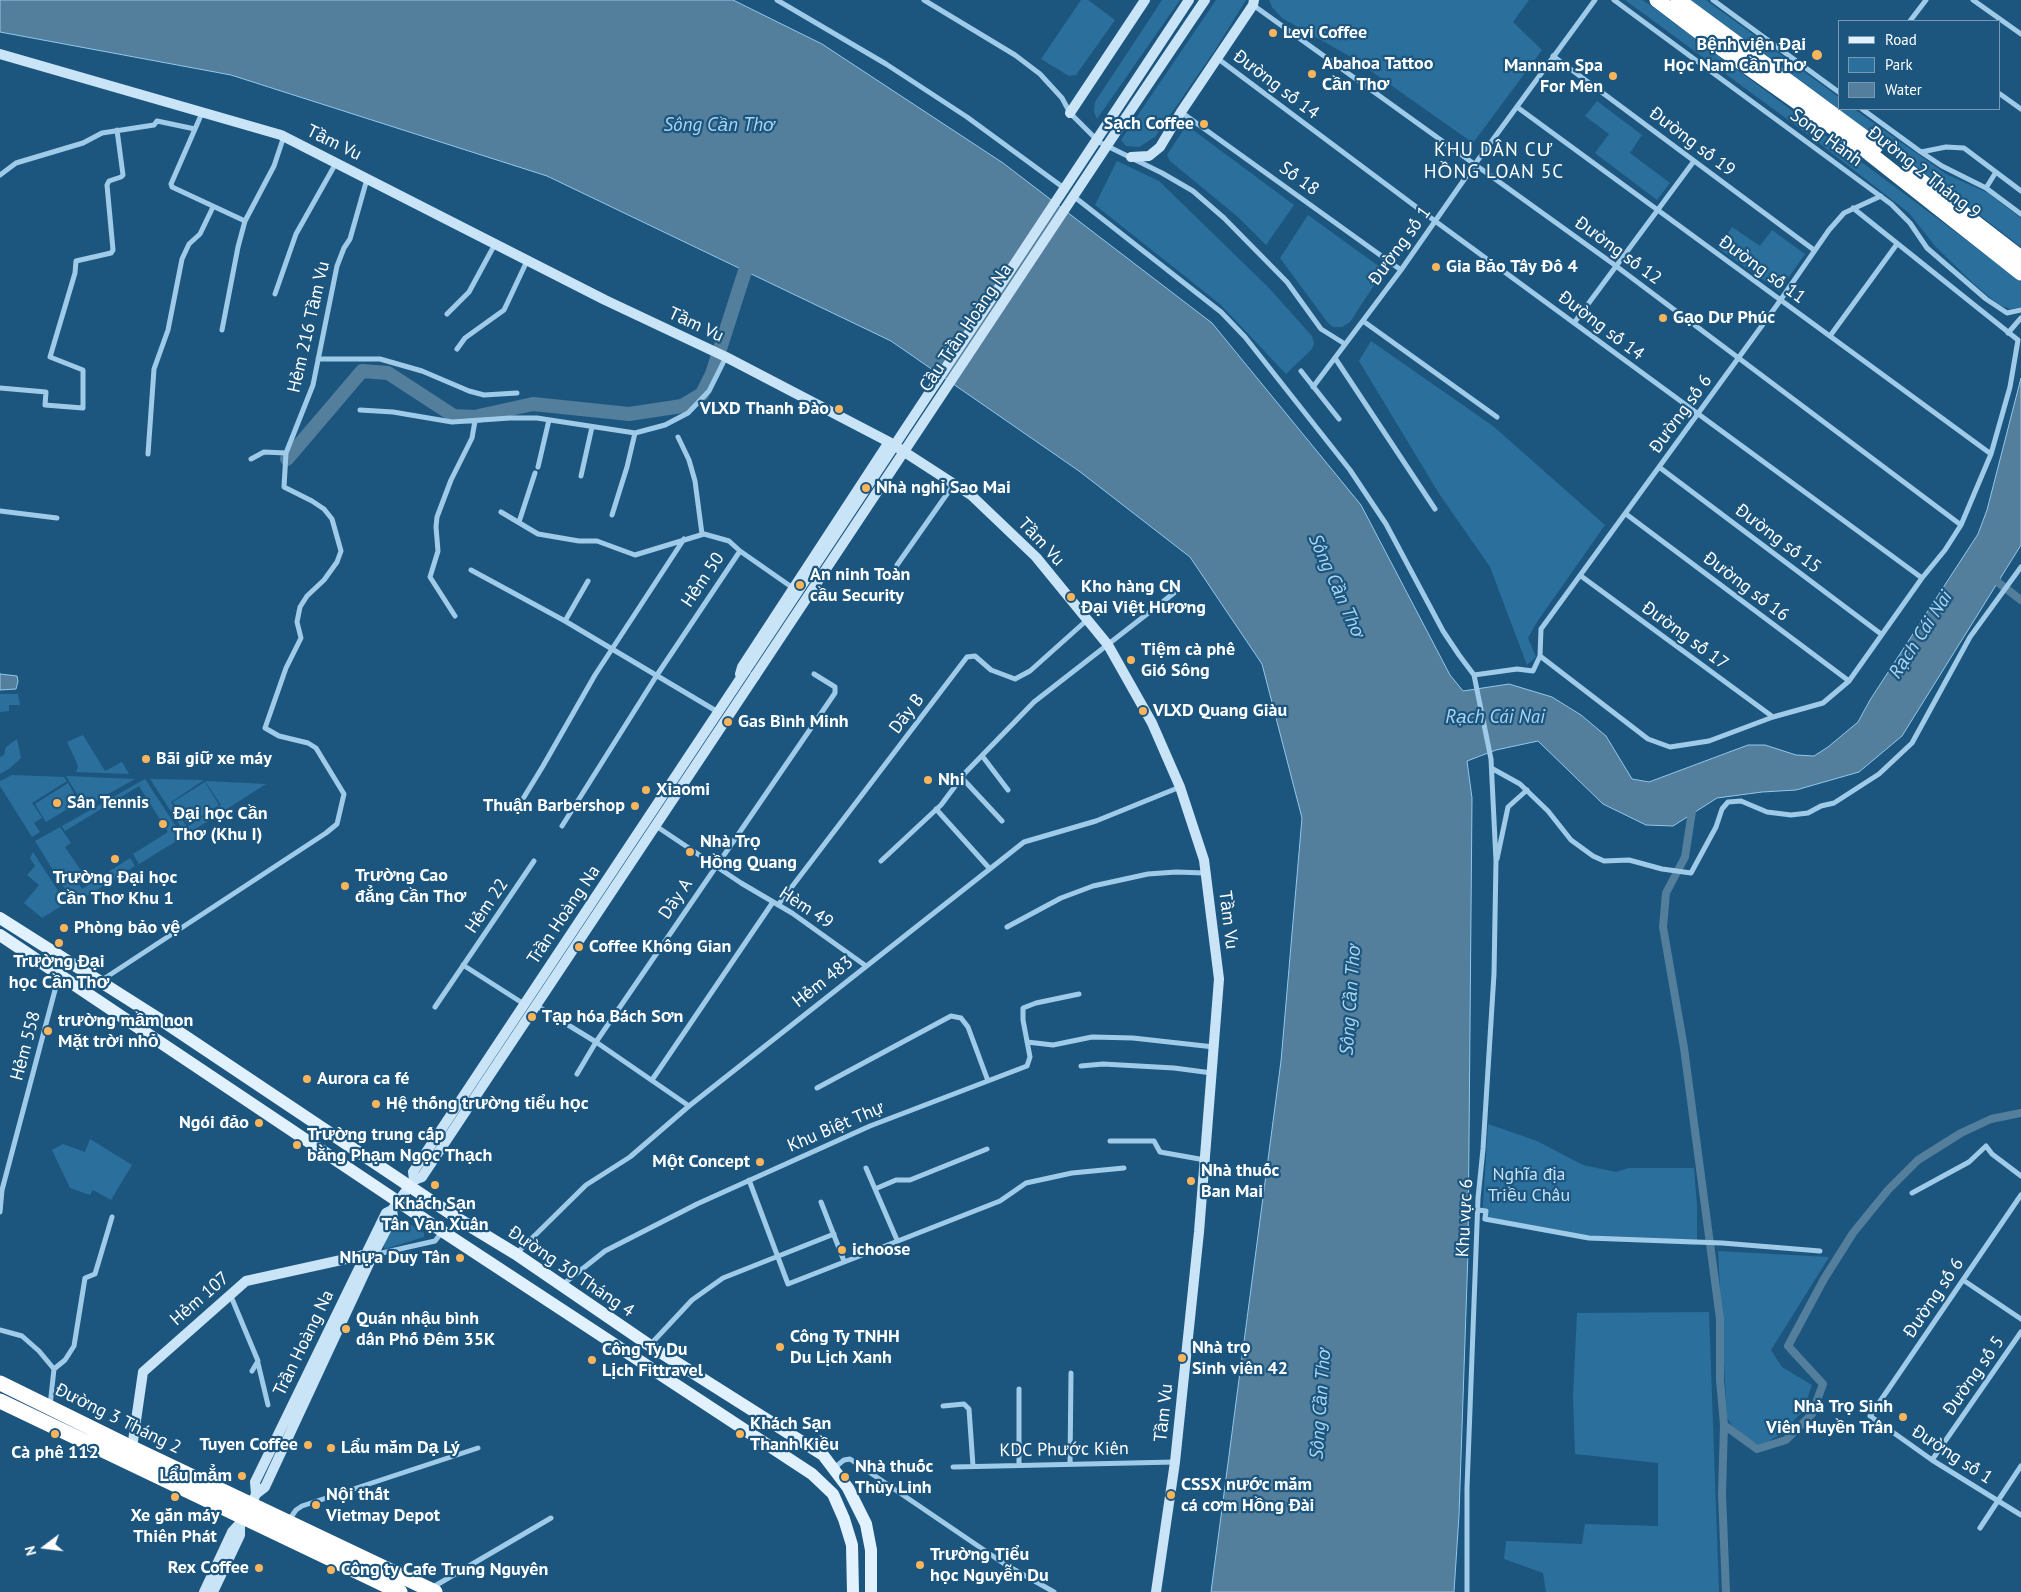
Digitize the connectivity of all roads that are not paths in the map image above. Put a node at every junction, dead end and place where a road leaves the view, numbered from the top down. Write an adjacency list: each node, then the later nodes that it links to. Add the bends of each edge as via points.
1 (778, 0): 123 (street, via 967,117 1035,166 1221,312 1245,337 1350,470 1386,524 1458,655)
2 (924, 0): 26 (street, via 1034,69 1051,85)
3 (1145, 0): 26 (main road)
4 (1189, 0): 120 (main road, Cầu Trần Hoàng Na, bridge)
5 (1205, 0): 120 (main road, Cầu Trần Hoàng Na, bridge)
6 (1596, 0): 17 (street, Đường số 1)
7 (1614, 0): 40 (street, Song Hành)
8 (1657, 0): 47 (highway, Đường 2 Tháng 9)
9 (1678, 0): 47 (highway, Đường 2 Tháng 9, via 1839,118)
10 (1714, 0): 19 (street)
11 (1926, 0): 14 (street)
12 (1973, 0): 15 (street)
13 (1254, 2): 18 (main road); 34 (street, Đường số 12)
14 (1911, 20)
15 (2021, 34)
16 (0, 54): 25 (main road, Tầm Vu)
17 (1553, 56): 21 (street, Đường số 1); 32 (street, Đường số 19)
18 (1218, 58): 24 (main road); 46 (street, Đường số 14)
19 (1838, 91)
20 (2001, 95): 22 (street)
21 (1517, 107): 34 (street, Đường số 1); 43 (street, Đường số 11)
22 (2021, 109)
23 (1863, 110): 30 (street)
24 (1181, 112): 31 (main road, via 1160,147 1149,156); 54 (street, Số 18)
25 (202, 113): 27 (street); 29 (main road, Tầm Vu)
26 (1070, 113): 31 (street, via 1099,142)
27 (195, 129): 28 (street, via 158,121 154,125); 41 (street, via 171,184)
28 (117, 130): 36 (street, via 16,163); 74 (street, via 123,174 109,181 107,186 113,250 76,261 50,357 83,370 83,408 45,405 46,392)
29 (284, 136): 33 (main road, Tầm Vu); 45 (street, via 274,166)
30 (1921, 152): 35 (street, via 1946,147 1964,148); 38 (street)
31 (1131, 157): 66 (street, via 1193,191 1224,218 1287,282 1321,329)
32 (1694, 161): 43 (street); 50 (street, Đường số 19)
33 (336, 162): 37 (main road, Tầm Vu); 56 (street, via 296,234)
34 (1474, 164): 46 (street, Đường số 1); 53 (street, Đường số 12)
35 (1996, 172): 38 (street); 39 (street)
36 (0, 175)
37 (368, 178): 48 (main road, Tầm Vu); 71 (street, Hẻm 216 Tầm Vu, via 350,239 337,266)
38 (1986, 188): 44 (street)
39 (2021, 191)
40 (1881, 196): 42 (street, Đường số 6); 58 (street, Song Hành, via 1910,223 1934,254 1986,299 2007,313)
41 (213, 207): 45 (street); 88 (street, via 200,234 182,259 168,330 154,369)
42 (1852, 208): 49 (street); 50 (street, Đường số 6, via 1837,220)
43 (1658, 212): 53 (street); 57 (street, Đường số 11)
44 (2021, 214)
45 (245, 221): 63 (street)
46 (1435, 221): 54 (street, Đường số 1); 62 (street, Đường số 14)
47 (1990, 241): 51 (highway, Đường 2 Tháng 9); 55 (highway, Đường 2 Tháng 9)
48 (495, 244): 52 (main road, Tầm Vu); 59 (street, via 469,292)
49 (1897, 244): 64 (street); 65 (street)
50 (1814, 250): 57 (street, Đường số 6)
51 (2021, 258)
52 (527, 260): 67 (street, via 504,310 465,338); 68 (main road, Tầm Vu)
53 (1617, 267): 62 (street); 69 (street, Đường số 12)
54 (1401, 270): 61 (street, Đường số 1)
55 (2021, 273)
56 (275, 294)
57 (1780, 300): 65 (street, Đường số 11); 69 (street, Đường số 6)
58 (2021, 310)
59 (446, 314)
60 (2021, 318): 64 (street)
61 (1363, 321): 66 (street, Đường số 1); 78 (street)
62 (1574, 323): 77 (street, Đường số 14)
63 (222, 330)
64 (2008, 333): 89 (street, via 2018,340 2017,348)
65 (1830, 336): 89 (street, Đường số 11)
66 (1345, 344): 70 (street, Đường số 1)
67 (457, 348)
68 (726, 357): 83 (street, via 709,391 688,413 665,425); 85 (main road, Tầm Vu)
69 (1739, 357): 77 (street, Đường số 6); 101 (street, Đường số 12)
70 (1335, 358): 73 (street, Đường số 1); 94 (street)
71 (318, 359): 75 (street, via 380,359 484,395); 86 (street, Hẻm 216 Tầm Vu, via 313,385)
72 (1301, 371): 73 (street)
73 (1313, 387): 79 (street)
74 (0, 388)
75 (517, 394)
76 (360, 410): 81 (street, via 452,422)
77 (1697, 414): 91 (street, Đường số 6); 109 (street, Đường số 14)
78 (1496, 417)
79 (1339, 419)
80 (549, 420): 81 (street, via 510,418); 82 (street); 100 (street)
81 (475, 421): 113 (street, via 472,438 437,517 438,552 430,577)
82 (592, 427): 83 (street); 92 (street)
83 (635, 432): 98 (street)
84 (678, 437): 102 (street, via 695,481)
85 (889, 442): 87 (main road, Tầm Vu); 111 (main road)
86 (286, 453): 90 (street, via 264,452); 154 (street, Hẻm 216 Tầm Vu, via 284,487 324,509 332,519 341,551 324,580 300,607 297,622 301,638 286,668 265,728 316,748 344,794 337,824)
87 (906, 453): 93 (main road, Tầm Vu); 125 (main road, via 759,679)
88 (148, 454)
89 (1991, 454): 101 (street)
90 (251, 459)
91 (1659, 467): 97 (street, Đường số 6); 116 (street, Đường số 15)
92 (581, 476)
93 (955, 483): 105 (street); 114 (main road, Tầm Vu, via 972,494 1036,557)
94 (1435, 509)
95 (0, 511): 99 (street)
96 (501, 512): 100 (street, Hẻm 50)
97 (1626, 514): 108 (street, Đường số 6); 124 (street, Đường số 16)
98 (612, 515)
99 (57, 518)
100 (519, 522): 103 (street, Hẻm 50, via 538,534 597,541 636,555)
101 (1961, 525): 109 (street)
102 (702, 534): 103 (street, Hẻm 50); 104 (street, Hẻm 50, via 729,541)
103 (684, 539): 118 (street)
104 (740, 551): 111 (street); 122 (street, Hẻm 50)
105 (898, 565)
106 (2021, 568): 133 (street, via 1970,637 1912,743 1879,774 1834,803 1808,813 1767,812 1741,801 1728,802 1691,873 1629,860 1604,861 1593,856 1571,840)
107 (471, 570): 115 (street)
108 (1581, 576): 119 (street, Đường số 6, via 1541,629); 127 (street, Đường số 17)
109 (1922, 578): 116 (street)
110 (588, 581): 115 (street)
111 (793, 588): 125 (main road, via 742,667)
112 (1174, 593): 117 (street)
113 (454, 616)
114 (1087, 620): 117 (main road, Tầm Vu); 145 (street, Dãy B, via 1030,671 1015,678 991,670 975,656 968,657)
115 (565, 621): 118 (street)
116 (1881, 634): 124 (street)
117 (1108, 645): 128 (street, via 1034,702); 131 (main road, Tầm Vu, via 1152,723)
118 (613, 650): 122 (street); 134 (street)
119 (1540, 656): 123 (street, Đường số 6, via 1533,671 1517,669); 127 (street, via 1648,739 1670,747 1708,741)
120 (750, 673): 125 (main road, Trần Hoàng Na)
121 (814, 674): 142 (street, Dãy A, via 836,691)
122 (656, 675): 126 (street); 138 (street, Hẻm 50)
123 (1474, 675): 129 (street, Khu vực 6)
124 (1849, 681): 127 (street, via 1823,704)
125 (744, 683): 126 (main road, Trần Hoàng Na); 137 (main road, Trần Hoàng Na)
126 (718, 712): 137 (main road, Trần Hoàng Na)
127 (1773, 718)
128 (982, 757): 130 (street); 132 (street)
129 (1492, 769): 133 (street); 141 (street, Khu vực 6)
130 (962, 778): 135 (street); 136 (street)
131 (1180, 787): 143 (street, Hẻm 483, via 1096,822 1024,842); 144 (main road, Tầm Vu)
132 (1008, 790)
133 (1526, 790): 141 (street, via 1508,807)
134 (521, 802)
135 (936, 809): 140 (street); 143 (street)
136 (1002, 821)
137 (652, 823): 142 (street, Hèm 49); 156 (main road, Trần Hoàng Na); 157 (main road, Trần Hoàng Na)
138 (562, 826)
139 (534, 861): 151 (street, Hẻm 22)
140 (881, 861)
141 (1496, 861): 183 (street, Khu vực 6, via 1494,974)
142 (715, 866): 145 (street, Hèm 49); 159 (street, Dãy A)
143 (990, 869): 152 (street, Hẻm 483)
144 (1206, 873): 147 (street, via 1148,874 1092,886 1061,898); 161 (main road, Tầm Vu, via 1219,979)
145 (775, 904): 152 (street, Hèm 49); 165 (street, Dãy B)
146 (0, 918): 149 (main road, Đường 30 Tháng 4)
147 (1007, 927)
148 (0, 935): 150 (main road, Đường 30 Tháng 4)
149 (33, 940): 150 (main road); 154 (main road, Đường 30 Tháng 4)
150 (25, 951): 153 (main road, Đường 30 Tháng 4)
151 (463, 965): 156 (street); 158 (street, Hẻm 22)
152 (866, 966): 168 (street, Hẻm 483)
153 (59, 974): 178 (street, Hẻm 558); 182 (main road, Đường 30 Tháng 4)
154 (99, 981): 176 (main road, Đường 30 Tháng 4)
155 (1079, 994): 160 (street, Khu Biệt Thự, via 1023,1008)
156 (524, 1004): 176 (main road, Trần Hoàng Na, via 413,1172)
157 (537, 1006): 159 (street); 176 (main road, Trần Hoàng Na, via 422,1177)
158 (435, 1007)
159 (596, 1042): 164 (street, Dãy A); 165 (street)
160 (1027, 1042): 161 (street, via 1053,1045 1092,1037 1133,1038); 166 (street, Khu Biệt Thự, via 1030,1057 1027,1066)
161 (1214, 1047): 163 (main road, Tầm Vu)
162 (1081, 1066): 163 (street, via 1119,1064)
163 (1212, 1073): 171 (main road, Tầm Vu)
164 (577, 1074)
165 (652, 1080): 168 (street)
166 (988, 1081): 167 (street, via 968,1027 961,1018 951,1016); 175 (street, Khu Biệt Thự, via 870,1126)
167 (817, 1088)
168 (689, 1106): 190 (street, Hẻm 483, via 630,1157 586,1185)
169 (1110, 1141): 171 (street, via 1154,1141 1160,1152)
170 (988, 1149): 177 (street, via 910,1180 891,1181)
171 (1206, 1160): 215 (main road, Tầm Vu)
172 (866, 1168): 177 (street)
173 (1124, 1168): 188 (street, via 1026,1182 1000,1201)
174 (2021, 1176): 179 (street, via 1986,1146 1969,1162)
175 (749, 1180): 192 (street); 195 (street, Khu Biệt Thự, via 605,1251)
176 (412, 1183): 182 (main road, Trần Hoàng Na); 190 (main road, Đường 30 Tháng 4)
177 (876, 1189): 188 (street)
178 (1, 1190): 184 (street, Hẻm 558)
179 (1912, 1194)
180 (2021, 1195): 194 (street, Đường số 6)
181 (821, 1202): 187 (street)
182 (396, 1205): 186 (main road, Đường 30 Tháng 4); 191 (main road, Trần Hoàng Na, via 386,1212)
183 (1478, 1210): 189 (street, via 1486,1211 1485,1219 1580,1237); 236 (street, Khu vực 6)
184 (0, 1212)
185 (112, 1217): 202 (street, via 95,1274 85,1278 74,1346 68,1357)
186 (442, 1231): 191 (street, Hẻm 107, via 435,1241); 232 (main road, Đường 30 Tháng 4, via 812,1474 833,1494 844,1519 852,1545)
187 (834, 1234): 192 (street); 193 (street)
188 (897, 1240): 193 (street)
189 (1820, 1251)
190 (516, 1254): 195 (main road, Đường 30 Tháng 4)
191 (369, 1255): 196 (main road, Hẻm 107, via 246,1281); 223 (main road, Trần Hoàng Na, via 255,1482)
192 (778, 1256): 193 (street, via 788,1284); 200 (street, via 723,1278 692,1300)
193 (844, 1261)
194 (1963, 1280): 197 (street); 211 (street, Đường số 6)
195 (561, 1286): 200 (main road, Đường 30 Tháng 4)
196 (230, 1294): 201 (street); 212 (main road, Hẻm 107, via 143,1372)
197 (2021, 1320)
198 (0, 1330): 202 (street, via 22,1336)
199 (2021, 1332): 214 (street, Đường số 5)
200 (649, 1345): 221 (main road, Đường 30 Tháng 4, via 823,1455)
201 (258, 1363): 203 (street); 208 (street)
202 (54, 1369): 210 (street)
203 (252, 1371)
204 (1071, 1373): 216 (street)
205 (0, 1383): 210 (highway, Đường 3 Tháng 2)
206 (1019, 1389): 217 (street)
207 (0, 1401): 223 (highway, Đường 3 Tháng 2)
208 (268, 1405)
209 (943, 1406): 218 (street, via 964,1404 968,1409)
210 (50, 1407): 212 (highway, Đường 3 Tháng 2)
211 (1870, 1416): 214 (street, Đường số 1)
212 (132, 1448): 223 (highway, Đường 3 Tháng 2)
213 (478, 1448): 226 (street, via 302,1506)
214 (1932, 1460): 222 (street, Đường số 1)
215 (1175, 1462): 216 (street, KDC Phước Kiên); 235 (main road, Tầm Vu)
216 (1070, 1464): 217 (street, KDC Phước Kiên)
217 (1019, 1465): 218 (street, KDC Phước Kiên)
218 (974, 1466): 220 (street, KDC Phước Kiên)
219 (2021, 1466): 222 (street)
220 (953, 1467)
221 (833, 1468): 233 (main road, Đường 30 Tháng 4, via 848,1488 866,1524 871,1550); 234 (street, via 844,1460 850,1460 1006,1565)
222 (1997, 1500): 224 (street, Đường số 1); 227 (street)
223 (248, 1510): 226 (highway, Đường 3 Tháng 2); 229 (main road, Trần Hoàng Na, via 232,1532); 230 (main road, Trần Hoàng Na, via 240,1536); 231 (highway, Đường 3 Tháng 2)
224 (2021, 1515)
225 (551, 1518): 228 (street)
226 (288, 1522): 228 (highway, Đường 3 Tháng 2)
227 (1980, 1528)
228 (432, 1590)
229 (204, 1592)
230 (213, 1592)
231 (400, 1592)
232 (853, 1592)
233 (871, 1592)
234 (1054, 1592)
235 (1156, 1592)
236 (1466, 1592)

